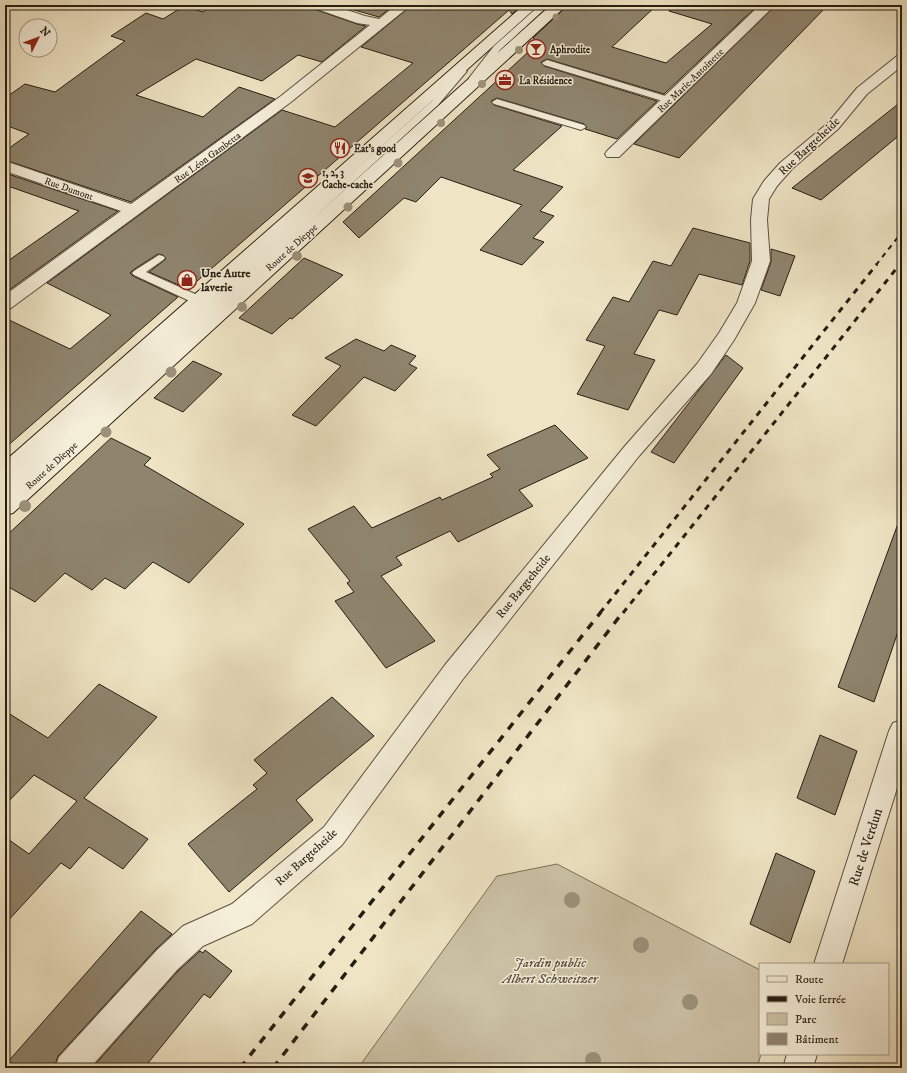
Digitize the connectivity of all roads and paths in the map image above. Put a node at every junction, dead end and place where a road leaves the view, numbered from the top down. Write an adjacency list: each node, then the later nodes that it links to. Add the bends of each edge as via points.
1 (319, 5): 7 (street, via 362,20)
2 (404, 5): 7 (street, Rue Léon Gambetta)
3 (532, 5): 8 (street, Route de Dieppe)
4 (545, 5): 11 (lane, via 497,48)
5 (560, 5): 11 (street, Route de Dieppe)
6 (768, 5): 12 (street, Rue Marie-Antoinette)
7 (380, 23): 17 (street, Rue Léon Gambetta, via 286,99)
8 (472, 58): 19 (street, Route de Dieppe); 22 (lane, via 435,103)
9 (902, 59): 27 (street, Rue Bargteheide, via 862,91 833,126 786,166 770,184 761,199 760,261 746,303 727,336 704,369 632,451 454,672 333,836 242,914 193,936 167,960)
10 (547, 63): 12 (lane)
11 (464, 91): 23 (street, Route de Dieppe)
12 (669, 100): 15 (street, Rue Marie-Antoinette)
13 (497, 102): 14 (lane)
14 (581, 127)
15 (613, 154)
16 (5, 166): 17 (street, Rue Dumont)
17 (133, 210): 20 (street, Rue Léon Gambetta)
18 (159, 258): 19 (lane, via 138,273)
19 (200, 301): 21 (street, Route de Dieppe)
20 (5, 304)
21 (5, 473)
22 (5, 490)
23 (5, 507)
24 (902, 731): 25 (street, Rue de Verdun)
25 (828, 963)
26 (802, 1055): 28 (street)
27 (70, 1068)
28 (798, 1068)

